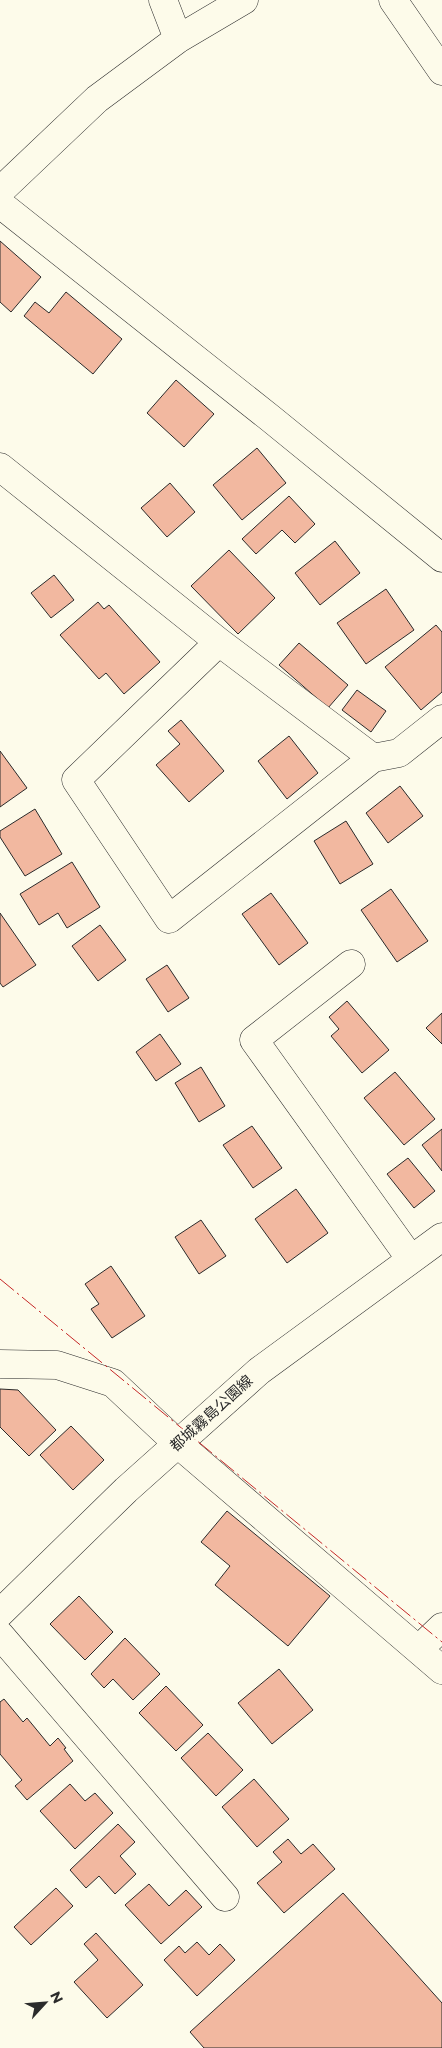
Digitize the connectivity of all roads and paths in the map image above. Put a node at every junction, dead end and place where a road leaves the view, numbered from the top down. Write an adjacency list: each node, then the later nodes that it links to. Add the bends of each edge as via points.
1 (163, 0): 4 (street)
2 (244, 0): 4 (street)
3 (393, 0): 5 (street)
4 (178, 39): 6 (street, via 97,99)
5 (442, 71)
6 (0, 191)
7 (0, 204): 9 (street)
8 (5, 481): 10 (street)
9 (442, 558)
10 (220, 642): 12 (street); 12 (street, via 76,780 169,918)
11 (442, 719): 12 (street, via 399,753)
12 (373, 758)
13 (351, 964): 15 (street, via 254,1040)
14 (442, 1237): 15 (street, 都城霧島公園線)
15 (410, 1258): 17 (street, 都城霧島公園線, via 259,1371)
16 (0, 1364): 17 (street, via 57,1365 113,1383)
17 (178, 1443): 18 (street, 都城霧島公園線); 21 (street)
18 (0, 1613)
19 (442, 1627): 21 (street)
20 (0, 1635): 23 (street)
21 (419, 1649): 22 (street)
22 (442, 1670)
23 (226, 1897)

